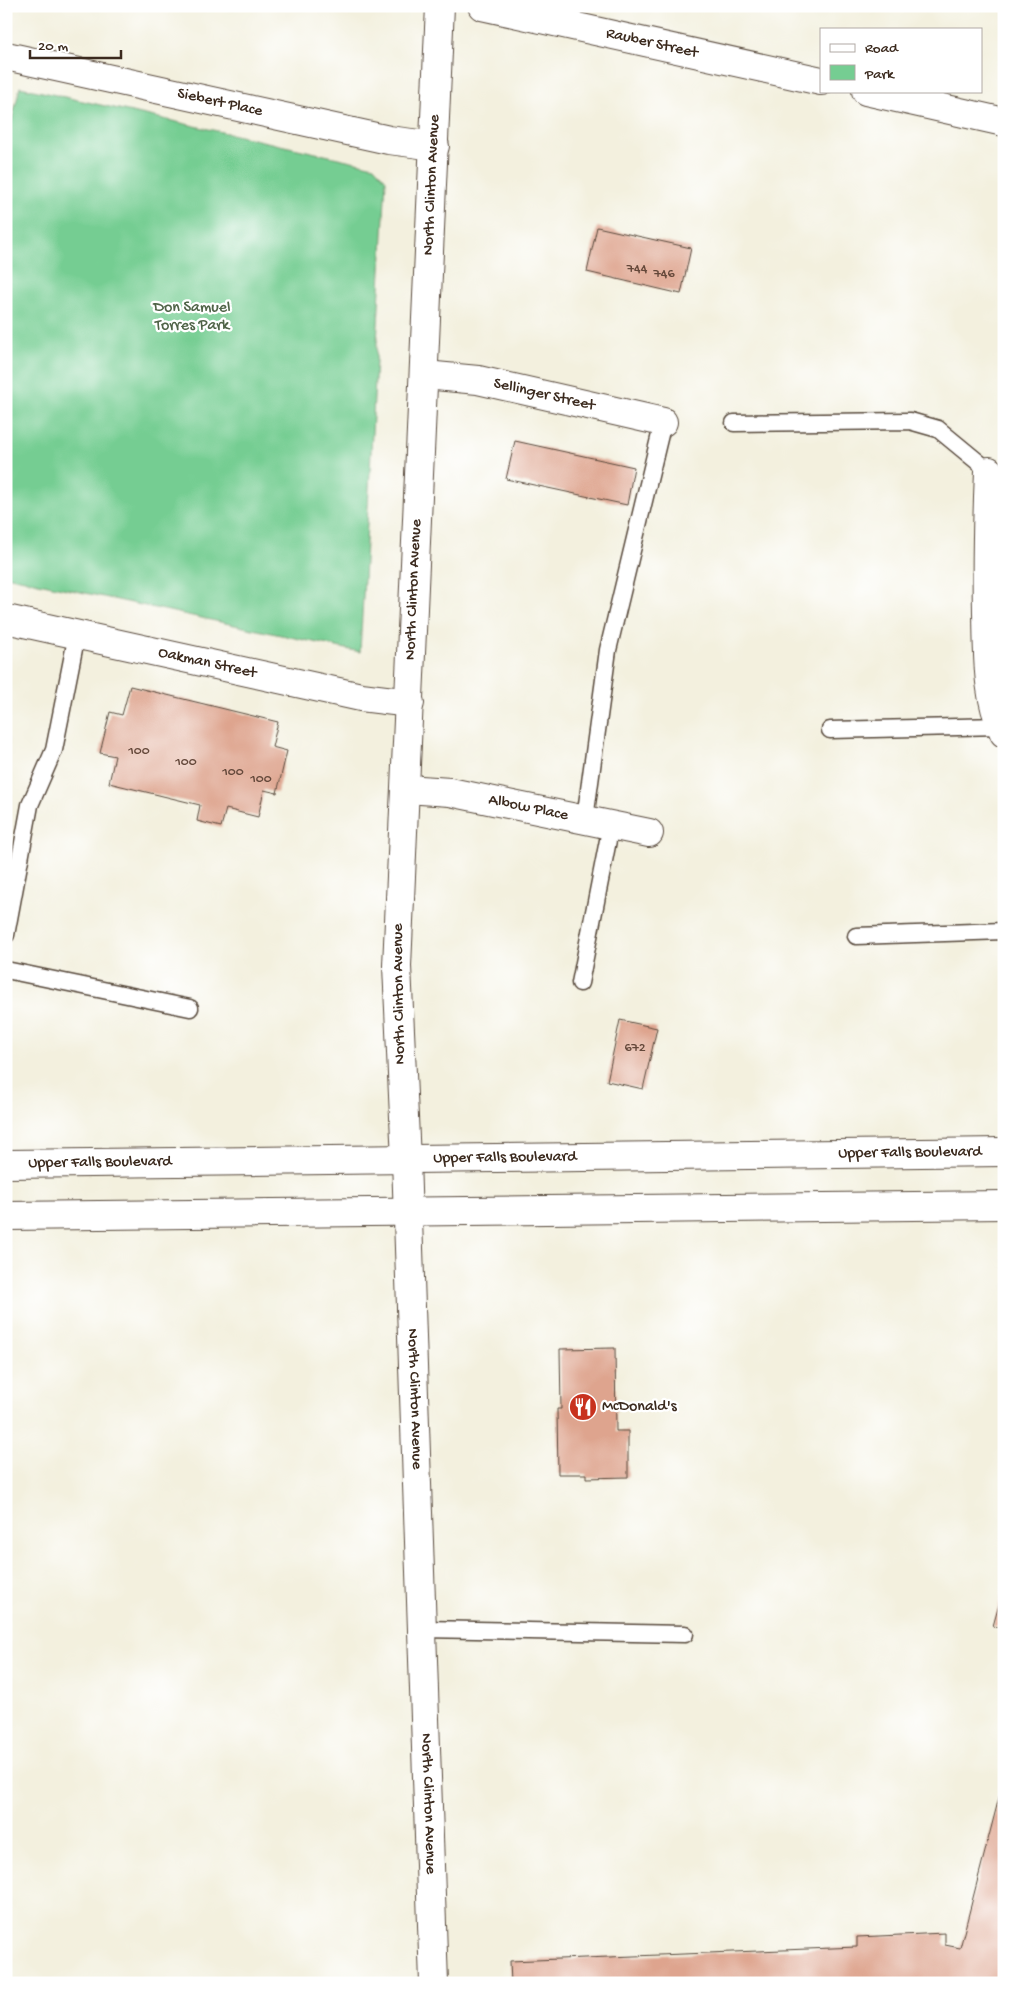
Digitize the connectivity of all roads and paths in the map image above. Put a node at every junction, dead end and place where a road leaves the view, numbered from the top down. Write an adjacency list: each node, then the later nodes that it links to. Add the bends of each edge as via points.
1 (440, 6): 7 (street, North Clinton Avenue)
2 (482, 6): 4 (street, Rauber Street)
3 (6, 57): 7 (street, Siebert Place, via 389,140)
4 (820, 81)
5 (870, 92): 6 (street)
6 (1004, 122)
7 (435, 146): 8 (street, North Clinton Avenue)
8 (425, 375): 9 (street, Sellinger Street, via 478,380); 14 (street, North Clinton Avenue)
9 (663, 422): 18 (lane, via 608,650)
10 (734, 423): 11 (lane, via 910,421 938,429)
11 (999, 473): 16 (street, via 986,556 989,672)
12 (7, 624): 13 (street, Oakman Street)
13 (77, 634): 14 (street, Oakman Street, via 361,697); 22 (lane, via 54,750 30,805)
14 (410, 703): 17 (street, North Clinton Avenue)
15 (830, 730): 16 (lane)
16 (1002, 730)
17 (406, 790): 18 (street, Albow Place, via 450,792); 29 (street, North Clinton Avenue, via 397,966)
18 (585, 819): 19 (street, Albow Place)
19 (612, 825): 20 (street, Albow Place); 25 (lane)
20 (649, 833)
21 (1004, 931): 23 (lane)
22 (6, 935)
23 (856, 936)
24 (6, 970): 26 (lane)
25 (580, 983)
26 (190, 1008)
27 (1004, 1152): 29 (street, Upper Falls Boulevard)
28 (6, 1160): 30 (street)
29 (406, 1160): 30 (street, Upper Falls Boulevard); 33 (street, North Clinton Avenue)
30 (34, 1163): 31 (street, Upper Falls Boulevard)
31 (6, 1164)
32 (1004, 1205): 33 (street)
33 (408, 1211): 34 (street); 35 (street, North Clinton Avenue)
34 (6, 1216)
35 (422, 1628): 36 (lane); 37 (street, North Clinton Avenue)
36 (686, 1634)
37 (434, 1983)

